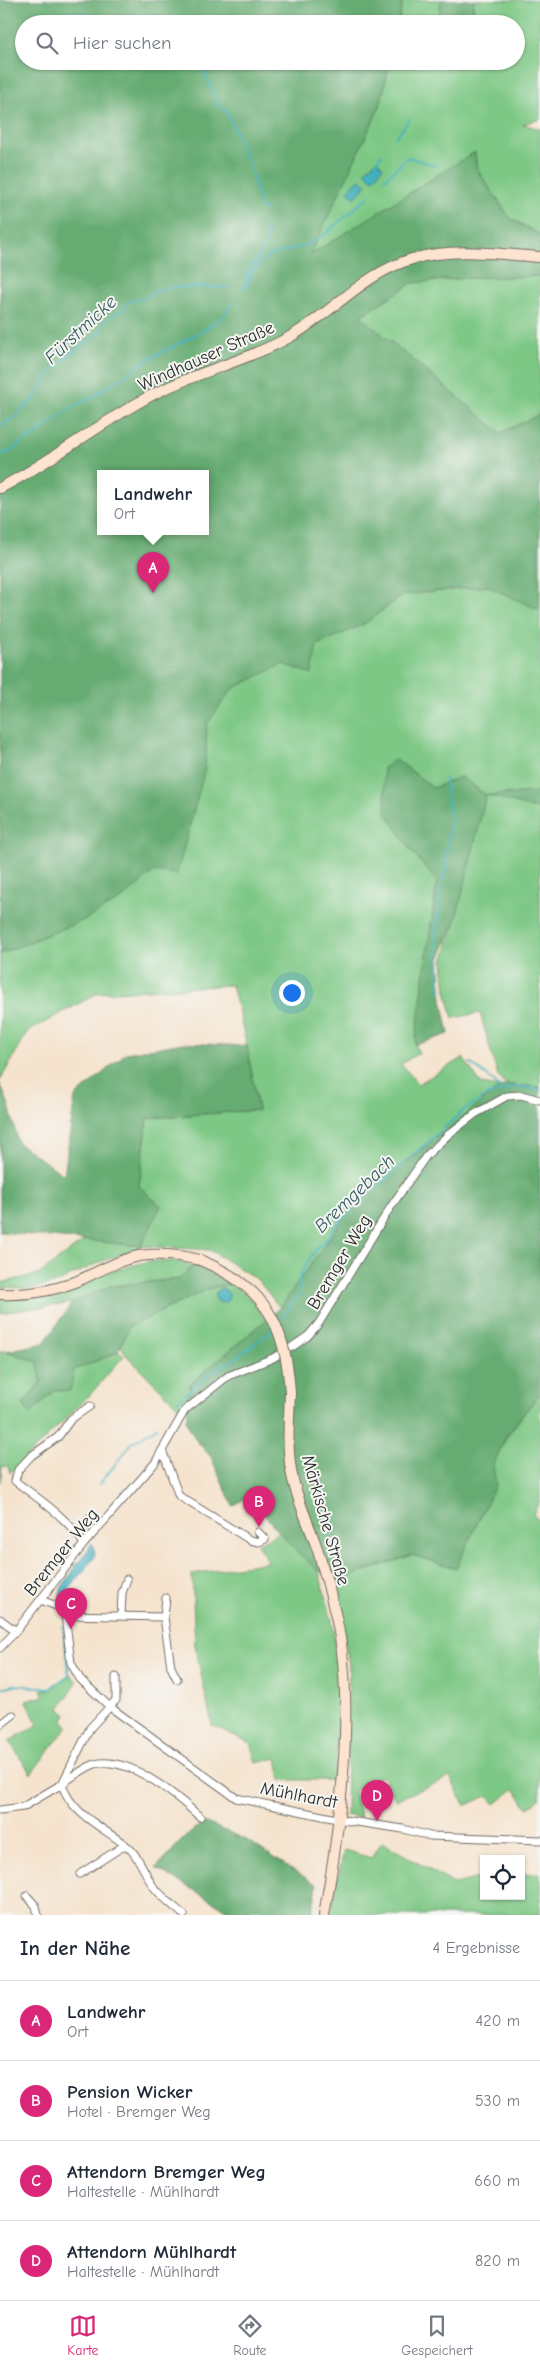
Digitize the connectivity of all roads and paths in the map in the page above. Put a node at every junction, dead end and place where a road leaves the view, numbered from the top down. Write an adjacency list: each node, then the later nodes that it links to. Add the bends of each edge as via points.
1 (540, 257): 2 (main road, Windhauser Straße, via 454,252 426,255 398,264 367,281 289,337 152,396 33,471)
2 (0, 488)
3 (540, 1100): 6 (street, Bremger Weg, via 521,1095 507,1096 449,1134 426,1156 308,1336 272,1358 228,1376 210,1389 185,1410)
4 (0, 1294): 26 (main road, Märkische Straße, bridge, via 26,1294 62,1287 117,1262 138,1256 169,1254 200,1260 226,1270 265,1306 276,1324 288,1362 288,1445 293,1479 318,1551 336,1618 343,1663 344,1734)
5 (90, 1406): 8 (street, via 71,1418 58,1437 31,1456 18,1470 16,1481)
6 (162, 1450): 7 (street, via 179,1496 250,1540 258,1542 265,1539); 8 (street, Bremger Weg, via 155,1463)
7 (258, 1532)
8 (87, 1541): 11 (street, Bremger Weg)
9 (126, 1579): 13 (street)
10 (166, 1598): 14 (street)
11 (41, 1600): 12 (street, via 59,1607); 16 (street, Bremger Weg)
12 (65, 1615): 13 (street); 20 (street, Mühlhardt, via 74,1672)
13 (121, 1616): 14 (street)
14 (164, 1617): 19 (street, via 171,1667)
15 (0, 1620): 16 (street)
16 (16, 1631): 17 (street, Bremger Weg)
17 (0, 1648)
18 (116, 1677): 20 (street, via 116,1700)
19 (177, 1679)
20 (110, 1706): 23 (street, via 90,1728); 26 (street, Mühlhardt, via 236,1798)
21 (13, 1715): 22 (street)
22 (0, 1725)
23 (62, 1784): 24 (street, via 23,1807); 25 (street, via 96,1764 125,1766 148,1777); 28 (street, via 72,1804)
24 (0, 1810)
25 (200, 1817)
26 (337, 1819): 27 (street, Mühlhardt, via 430,1836); 33 (main road, Märkische Straße)
27 (540, 1840)
28 (125, 1845): 29 (street); 32 (street, via 159,1893)
29 (80, 1874)
30 (27, 1896): 31 (street, via 36,1906)
31 (38, 1915)
32 (184, 1915)
33 (324, 1915)

